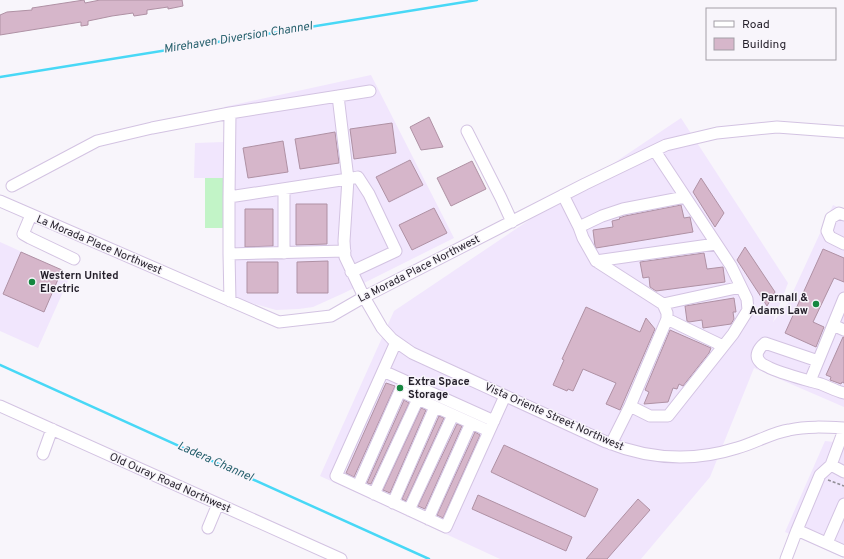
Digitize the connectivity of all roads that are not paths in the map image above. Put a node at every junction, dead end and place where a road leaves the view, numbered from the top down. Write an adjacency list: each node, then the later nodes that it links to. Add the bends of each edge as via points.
1 (370, 90): 2 (street)
2 (338, 96): 3 (street); 7 (street)
3 (230, 113): 8 (street, via 97,141); 11 (street)
4 (467, 131): 16 (street)
5 (844, 132): 6 (street, La Morada Place Northwest, via 777,127 717,133 666,145)
6 (655, 151): 10 (street, La Morada Place Northwest); 12 (street)
7 (348, 179): 9 (street); 20 (street); 25 (street, via 358,177 369,194 396,251)
8 (12, 186)
9 (284, 189): 11 (street); 21 (street)
10 (563, 195): 16 (street, La Morada Place Northwest); 17 (street)
11 (229, 197): 22 (street)
12 (685, 197): 17 (street, via 623,209); 18 (street)
13 (0, 201): 14 (street, La Morada Place Northwest)
14 (31, 215): 23 (street, via 23,234); 29 (street, La Morada Place Northwest)
15 (844, 215): 19 (street, via 840,213 831,218 827,231 830,237)
16 (512, 222): 27 (street, La Morada Place Northwest)
17 (579, 228): 24 (street)
18 (716, 244): 24 (street); 26 (street, via 731,266)
19 (844, 244)
20 (344, 251): 21 (street); 25 (street, Vista Oriente Street Northwest)
21 (284, 253): 22 (street)
22 (229, 254): 29 (street)
23 (74, 258)
24 (596, 261): 30 (street)
25 (352, 272): 27 (street, Vista Oriente Street Northwest)
26 (741, 288): 30 (street); 35 (street, via 747,299 748,310)
27 (364, 297): 29 (street, La Morada Place Northwest, via 331,316 279,322); 34 (street, Vista Oriente Street Northwest, via 382,328)
28 (844, 298): 32 (street)
29 (230, 301)
30 (663, 304): 31 (street)
31 (667, 319): 35 (street); 43 (street)
32 (833, 325): 33 (street); 36 (street)
33 (844, 330)
34 (396, 342): 37 (street); 40 (street, Vista Oriente Street Northwest, via 422,358)
35 (723, 346): 43 (street, via 668,416 650,416)
36 (818, 361): 38 (street); 38 (street, via 765,343 757,351 761,363 779,372)
37 (383, 371): 47 (street); 54 (street, via 336,476)
38 (810, 381): 39 (street)
39 (844, 393)
40 (505, 396): 47 (street); 50 (street, Vista Oriente Street Northwest)
41 (418, 399): 44 (street); 54 (street, via 400,391); 55 (street)
42 (0, 406): 49 (street, Old Ouray Road Northwest)
43 (630, 406): 50 (street)
44 (435, 407): 45 (street); 56 (street)
45 (453, 415): 46 (street); 59 (street)
46 (471, 423): 47 (street); 60 (street)
47 (491, 426): 60 (street, via 446,528)
48 (844, 429): 50 (street, Vista Oriente Street Northwest, via 817,427 788,430 738,448 686,457 651,456); 52 (street)
49 (52, 430): 51 (street); 57 (street, Old Ouray Road Northwest)
50 (611, 444)
51 (43, 454)
52 (830, 465): 53 (street); 62 (street, via 820,475)
53 (844, 472)
54 (358, 486): 55 (street)
55 (374, 494): 56 (street)
56 (393, 503): 59 (street)
57 (218, 504): 61 (street); 65 (street, Old Ouray Road Northwest)
58 (844, 504): 63 (street)
59 (409, 510): 60 (street)
60 (428, 519)
61 (208, 528)
62 (797, 530): 63 (street); 66 (street)
63 (827, 543): 64 (street)
64 (844, 551)
65 (341, 559)
66 (786, 559)

